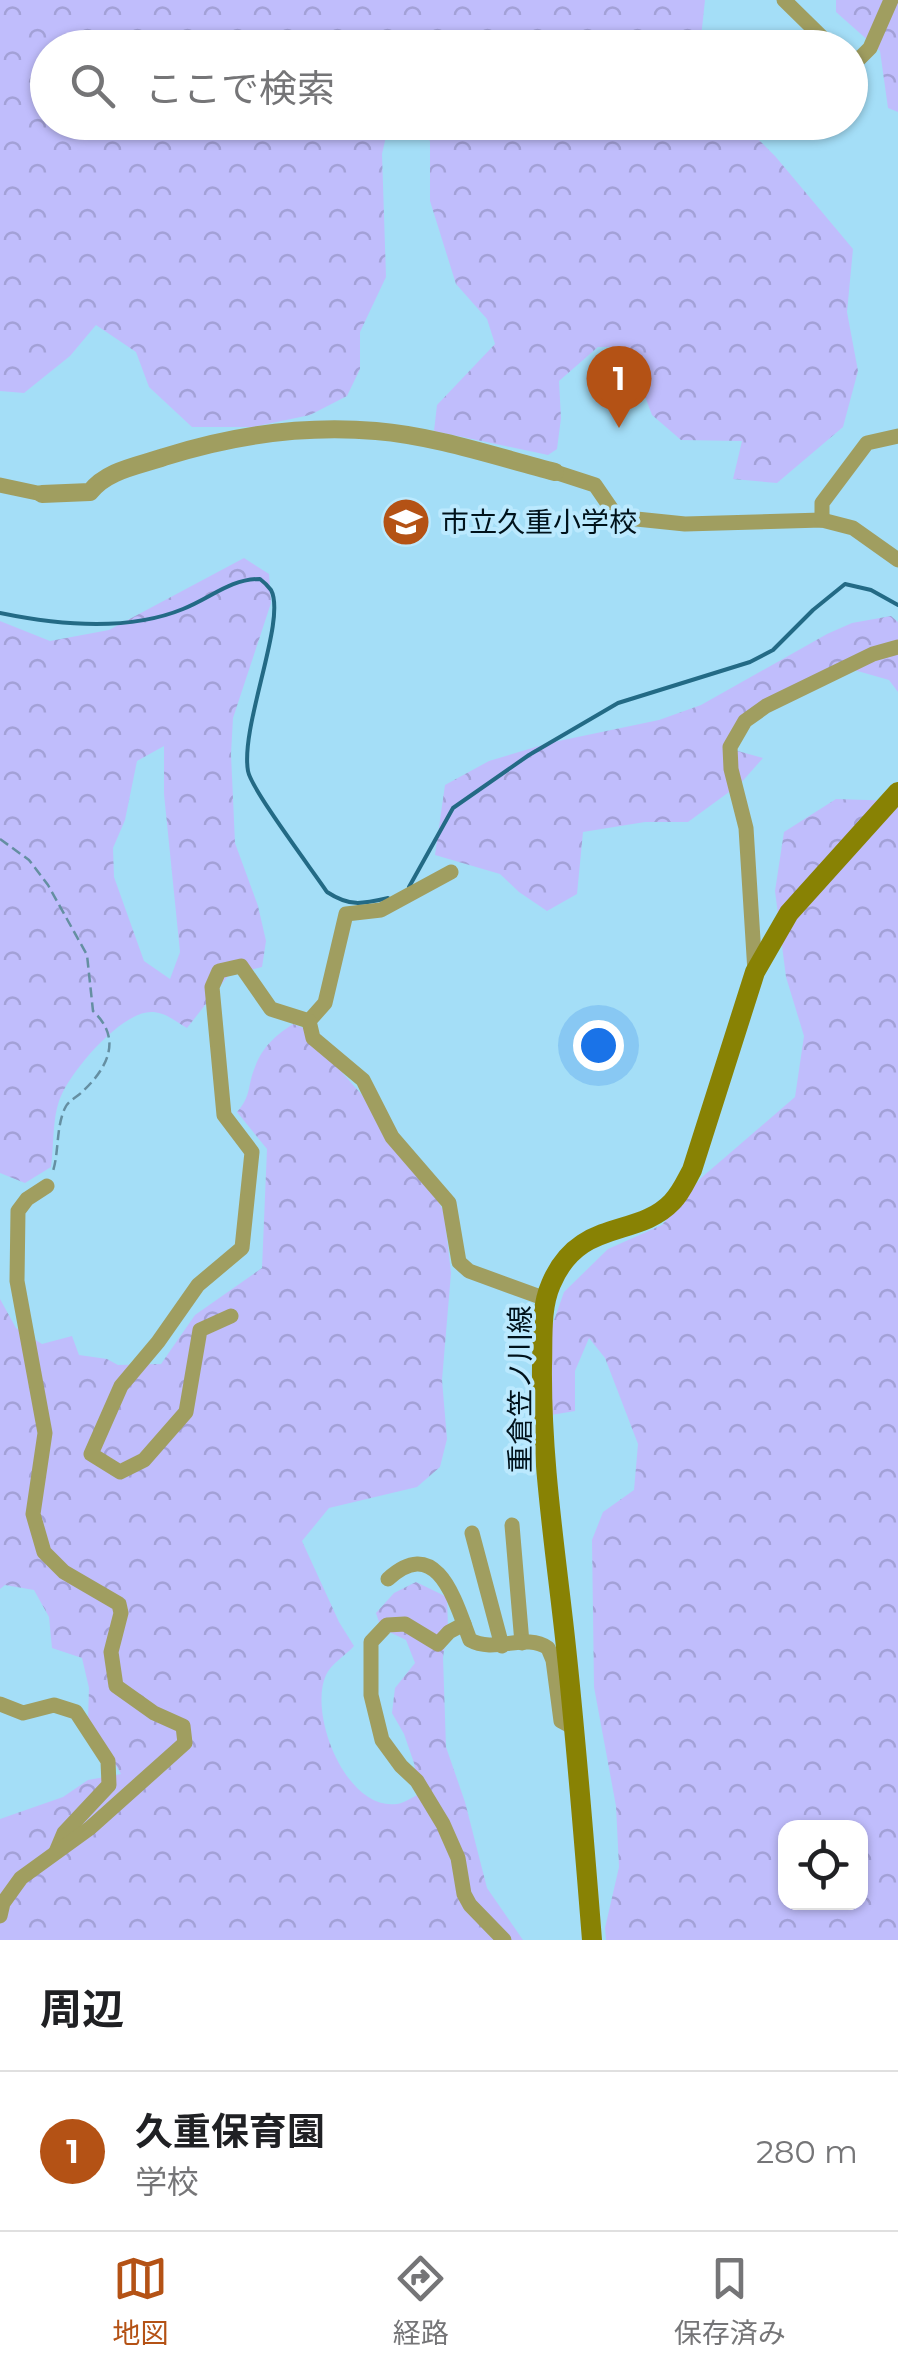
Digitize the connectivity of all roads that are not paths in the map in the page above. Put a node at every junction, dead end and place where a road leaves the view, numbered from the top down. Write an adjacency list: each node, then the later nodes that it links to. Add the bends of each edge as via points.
1 (784, 0): 3 (street)
2 (891, 0): 4 (street)
3 (815, 30)
4 (868, 50)
5 (898, 436): 9 (street, via 867,443 822,504)
6 (555, 472): 8 (street, via 378,431 310,429 178,452 100,479 90,492); 9 (street, via 595,485 617,518 685,524)
7 (0, 486): 8 (street)
8 (42, 494)
9 (822, 520): 10 (street, via 853,528)
10 (898, 560)
11 (898, 647): 14 (street, via 766,706 730,746 746,828)
12 (898, 792): 14 (main road, 重倉笠ノ川線, via 789,912)
13 (451, 872): 15 (street, via 381,910 346,914 326,1003)
14 (754, 972): 17 (main road, 重倉笠ノ川線, via 681,1190 656,1214 580,1245 557,1271)
15 (308, 1021): 17 (street, via 314,1038 363,1080 392,1137 449,1203 458,1262); 18 (street, via 271,1008 242,966 219,971 212,987 224,1115 252,1152 242,1248 198,1285 121,1386 91,1454 120,1472 144,1460 186,1412 200,1330)
16 (47, 1186): 27 (street, via 18,1211 17,1281 45,1432 33,1514 44,1552 118,1604 111,1652 116,1686 183,1726 185,1743)
17 (546, 1299): 26 (main road, 重倉笠ノ川線, via 542,1434)
18 (231, 1316)
19 (512, 1526): 23 (street)
20 (472, 1533): 24 (street)
21 (388, 1580): 22 (street, via 398,1569 430,1567 446,1581)
22 (464, 1624): 24 (street, via 470,1640); 29 (street, via 438,1644 405,1624 386,1625 370,1642 371,1694 382,1740 417,1781 452,1842 464,1894)
23 (522, 1643): 24 (street); 26 (street, via 548,1648 561,1721)
24 (502, 1646)
25 (0, 1704): 27 (street, via 23,1714 66,1706 108,1760 109,1785 64,1833)
26 (574, 1728): 30 (main road, 重倉笠ノ川線)
27 (56, 1852): 28 (street, via 20,1878)
28 (0, 1916)
29 (504, 1940)
30 (592, 1940)

